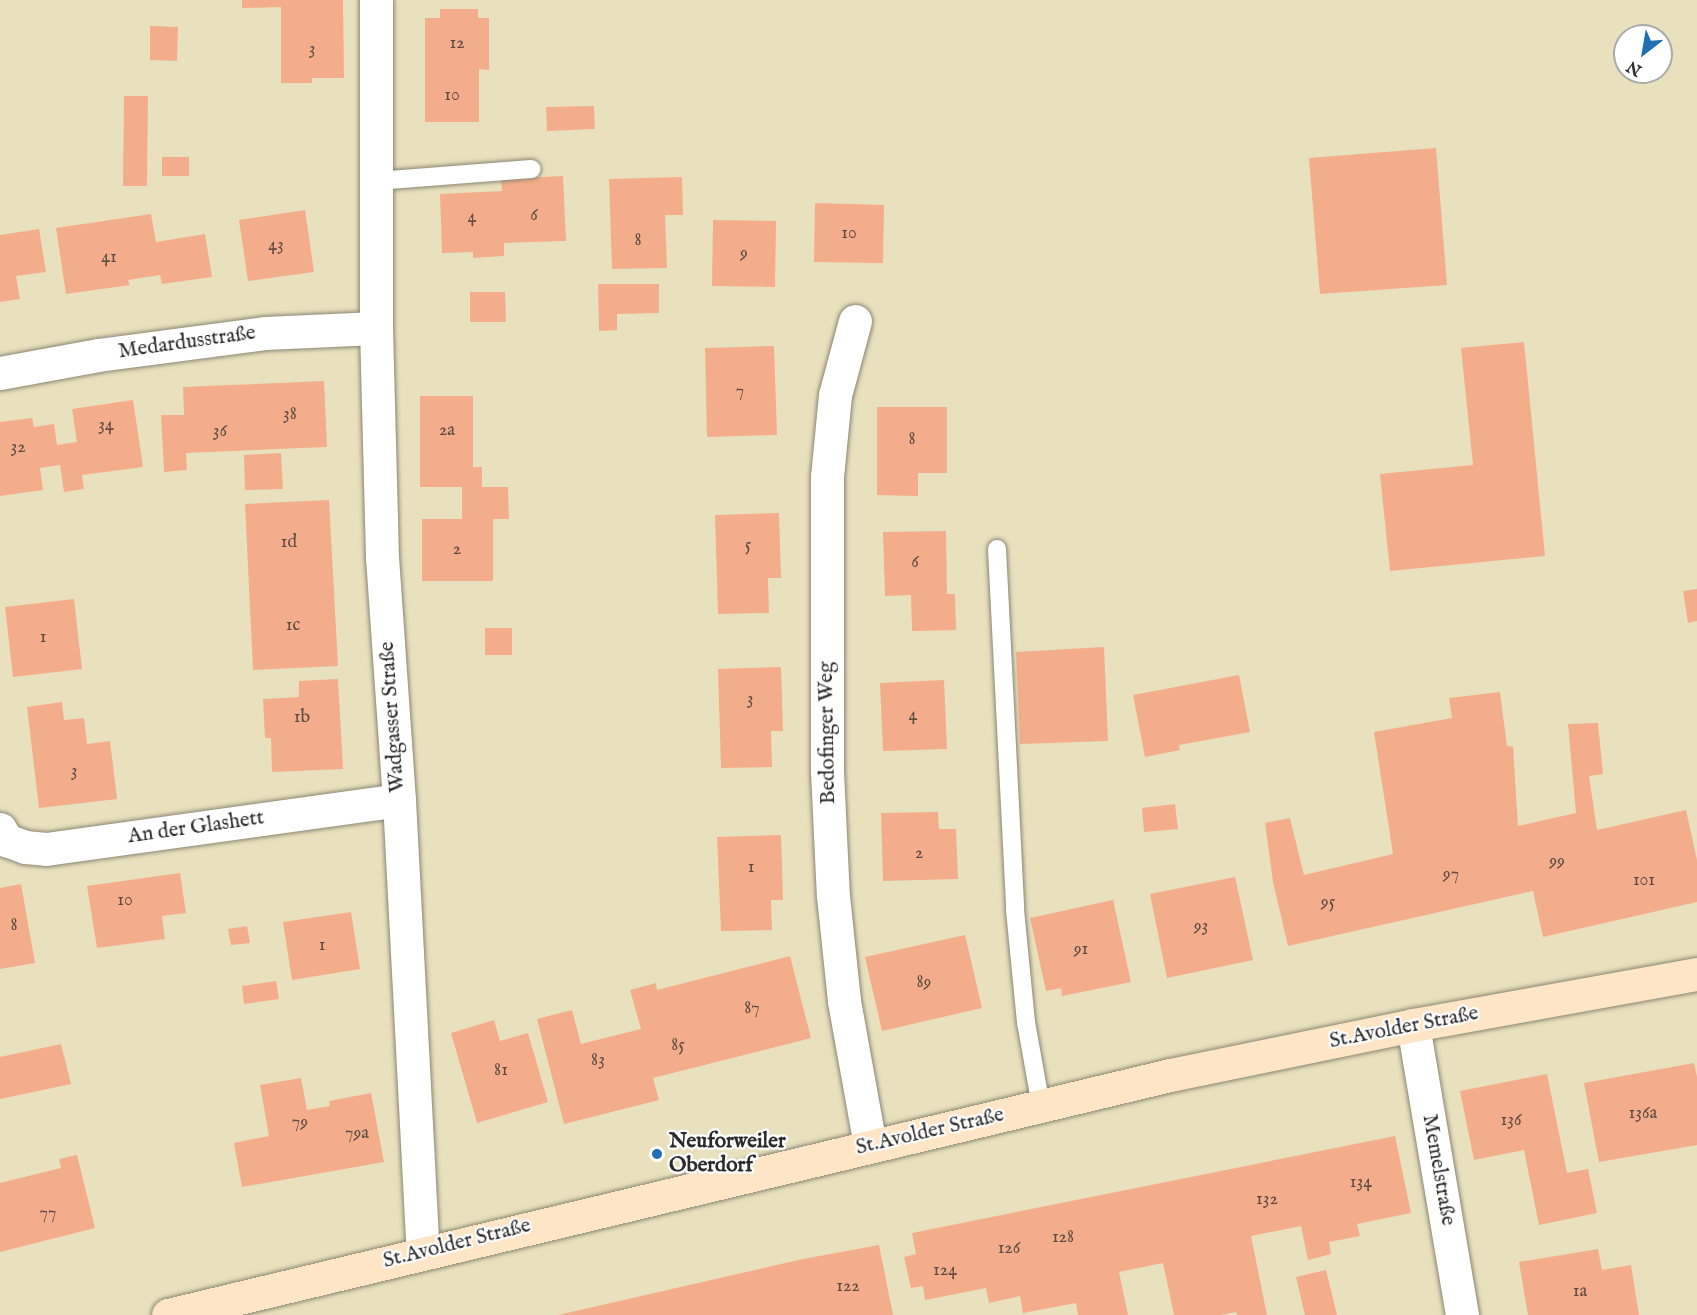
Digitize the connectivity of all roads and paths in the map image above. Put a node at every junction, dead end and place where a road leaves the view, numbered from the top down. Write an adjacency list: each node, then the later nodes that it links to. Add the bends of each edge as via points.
1 (376, 0): 3 (street, Wadgasser Straße)
2 (532, 169): 3 (lane)
3 (376, 181): 5 (street, Wadgasser Straße)
4 (855, 321): 13 (street, Bedofinger Weg, via 835,395 827,477 827,771 833,896 844,1001)
5 (376, 328): 6 (street, Medardusstraße, via 265,333 98,355); 8 (street, Wadgasser Straße, via 382,557)
6 (0, 373)
7 (997, 549): 12 (lane, via 1015,910 1026,1022)
8 (399, 800): 9 (street, An der Glashett, via 46,849 6,840); 14 (street, Wadgasser Straße)
9 (0, 828)
10 (1697, 974): 11 (main road, St.Avolder Straße)
11 (1413, 1025): 12 (main road, St.Avolder Straße); 16 (street, Memelstraße)
12 (1041, 1106): 13 (main road, St.Avolder Straße)
13 (870, 1145): 14 (main road, St.Avolder Straße)
14 (423, 1252): 15 (main road, St.Avolder Straße)
15 (168, 1315)
16 (1462, 1315)

